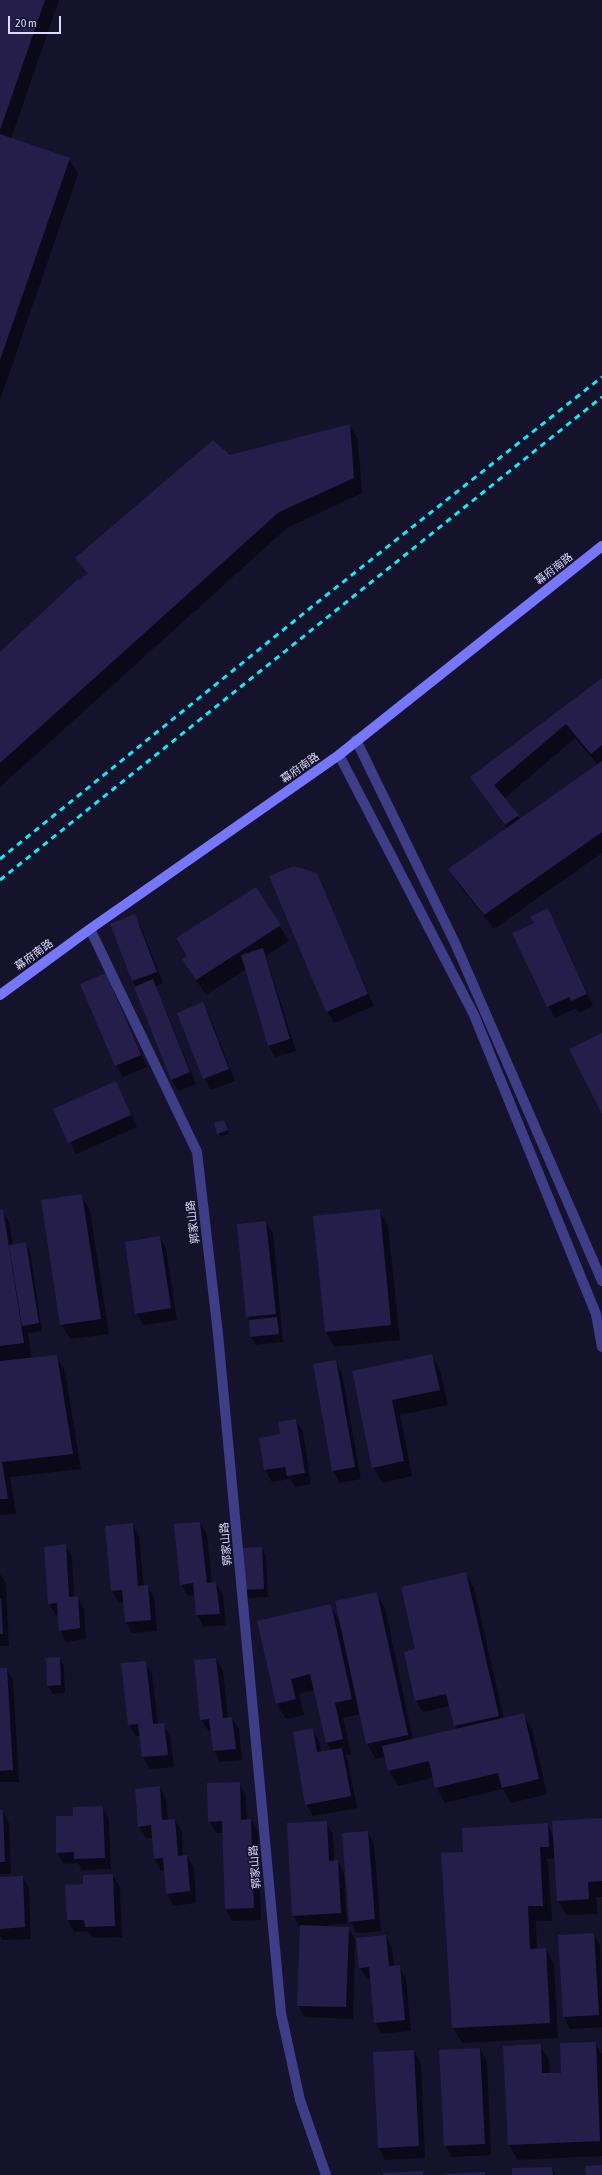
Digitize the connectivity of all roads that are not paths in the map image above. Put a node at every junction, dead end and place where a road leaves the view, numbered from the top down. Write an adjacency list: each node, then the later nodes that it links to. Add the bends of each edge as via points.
1 (602, 546): 2 (street, 幕府南路)
2 (356, 740): 3 (street, 幕府南路); 6 (street, via 455,943)
3 (339, 755): 4 (street, 幕府南路); 7 (street, via 474,1015)
4 (90, 929): 5 (street, 幕府南路); 9 (street, 郭家山路, via 197,1152 218,1334 281,2013 300,2100)
5 (0, 995)
6 (602, 1281)
7 (599, 1314): 8 (street)
8 (602, 1347)
9 (326, 2175)

